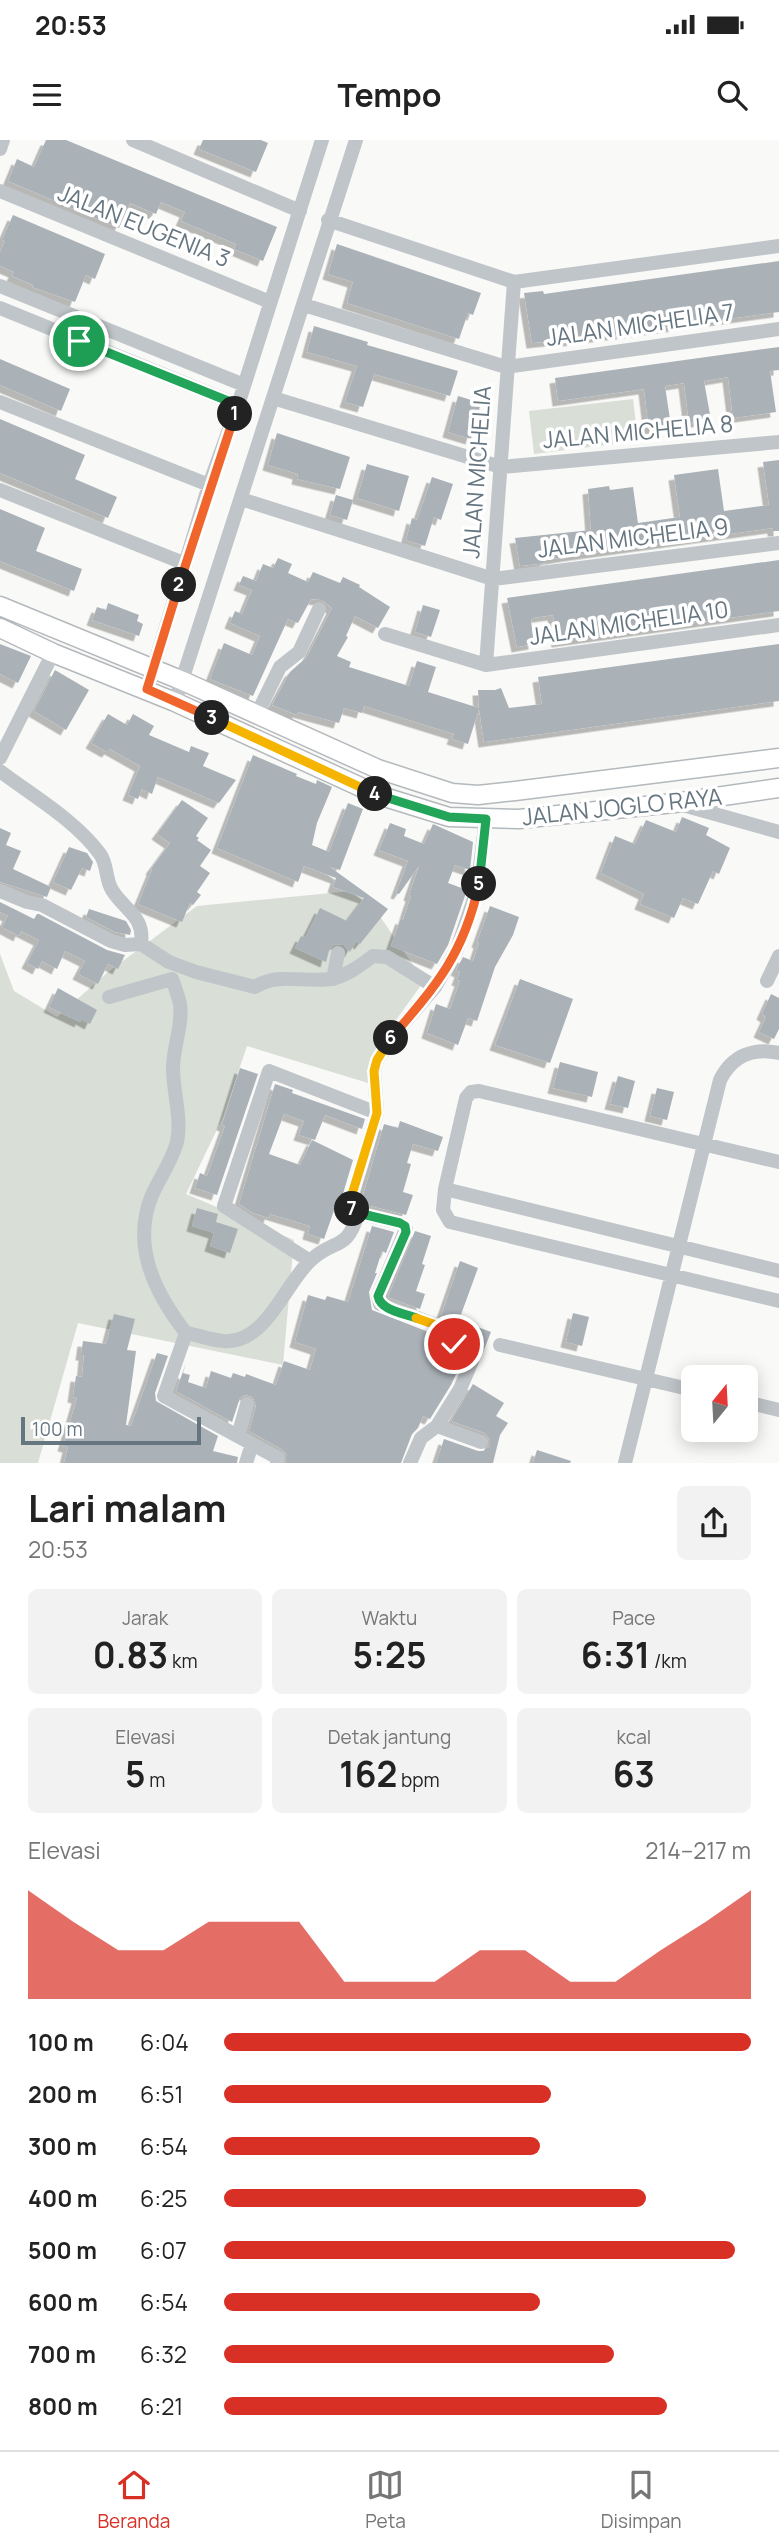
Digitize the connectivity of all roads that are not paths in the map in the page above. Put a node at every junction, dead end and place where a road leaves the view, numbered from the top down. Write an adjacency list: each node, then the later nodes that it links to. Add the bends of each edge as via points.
1 (3, 140): 5 (street)
2 (133, 140): 7 (street)
3 (323, 140): 7 (street)
4 (356, 140): 8 (street)
5 (0, 149)
6 (0, 191): 12 (street, JALAN EUGENIA 3)
7 (300, 211): 12 (street)
8 (328, 220): 10 (street); 13 (street)
9 (779, 246): 10 (street)
10 (514, 282): 16 (street, JALAN MICHELIA)
11 (0, 286): 17 (street)
12 (270, 302): 17 (street)
13 (304, 305): 16 (street); 18 (street)
14 (0, 308): 20 (street)
15 (779, 329): 16 (street, JALAN MICHELIA 7)
16 (506, 367): 22 (street, JALAN MICHELIA)
17 (244, 384): 20 (street)
18 (273, 398): 22 (street); 25 (street)
19 (0, 402): 23 (street)
20 (238, 405): 23 (street)
21 (779, 442): 22 (street, JALAN MICHELIA 8)
22 (501, 467): 28 (street, JALAN MICHELIA)
23 (209, 485): 27 (street)
24 (0, 490): 27 (street)
25 (241, 499): 28 (street); 37 (street)
26 (779, 542): 28 (street, JALAN MICHELIA 9)
27 (186, 564): 36 (street)
28 (493, 579): 35 (street, JALAN MICHELIA)
29 (0, 606): 36 (main road, JALAN JOGLO RAYA)
30 (319, 609): 40 (street, via 299,652 279,669)
31 (779, 625): 35 (street, JALAN MICHELIA 10)
32 (0, 628): 34 (main road, JALAN JOGLO RAYA)
33 (385, 634): 35 (street)
34 (53, 653): 38 (main road, JALAN JOGLO RAYA); 41 (street)
35 (486, 665)
36 (152, 669): 37 (main road, JALAN JOGLO RAYA); 38 (street)
37 (183, 681): 39 (street); 40 (main road, JALAN JOGLO RAYA)
38 (147, 689): 39 (main road, JALAN JOGLO RAYA)
39 (176, 702): 47 (main road, JALAN JOGLO RAYA, via 377,795 449,817)
40 (257, 714): 45 (main road, JALAN JOGLO RAYA, via 429,787 478,795)
41 (0, 758)
42 (779, 758): 45 (main road, JALAN JOGLO RAYA)
43 (0, 771): 51 (street, via 69,823 101,855 108,883 139,921)
44 (779, 788): 46 (main road, JALAN JOGLO RAYA)
45 (515, 791): 48 (main road)
46 (674, 803): 48 (main road, JALAN JOGLO RAYA); 49 (street)
47 (486, 819): 48 (main road, JALAN JOGLO RAYA); 58 (street, via 481,874 472,909 453,958)
48 (519, 819)
49 (779, 832)
50 (0, 891): 51 (street, via 42,905 111,942)
51 (141, 944): 54 (street)
52 (338, 953): 56 (street)
53 (779, 956): 57 (street)
54 (169, 962): 55 (street); 56 (street, via 255,987 276,978)
55 (172, 979): 59 (street); 71 (street, via 180,1006 173,1068 179,1130 171,1160 148,1204 146,1244 157,1292)
56 (333, 979): 58 (street, via 380,955)
57 (767, 981)
58 (435, 987): 61 (street, via 377,1060)
59 (109, 997)
60 (779, 1053): 62 (street, via 751,1052 727,1066)
61 (377, 1113): 65 (street, via 349,1204); 67 (street, via 268,1071 224,1206)
62 (704, 1143): 63 (street); 64 (street, via 471,1092); 66 (street)
63 (779, 1162)
64 (445, 1189): 66 (street); 69 (street, via 443,1210 450,1222)
65 (358, 1213): 67 (street, via 347,1239); 78 (street, via 400,1223 406,1229 378,1296 380,1304 450,1330 454,1344 473,1353 460,1389)
66 (679, 1245): 68 (street); 69 (street)
67 (310, 1261): 71 (street, via 271,1315 248,1334 222,1341)
68 (779, 1271)
69 (673, 1274): 70 (street); 73 (street)
70 (779, 1301)
71 (186, 1333): 79 (street, via 164,1396)
72 (500, 1345): 73 (street)
73 (645, 1379): 74 (street); 85 (street)
74 (681, 1387)
75 (247, 1404): 79 (street)
76 (758, 1405): 77 (street)
77 (779, 1410)
78 (437, 1426): 80 (street); 84 (street, via 421,1438)
79 (238, 1436): 81 (street)
80 (481, 1442)
81 (252, 1444): 82 (street); 83 (street, via 278,1458)
82 (246, 1463)
83 (277, 1463)
84 (410, 1463)
85 (625, 1463)

